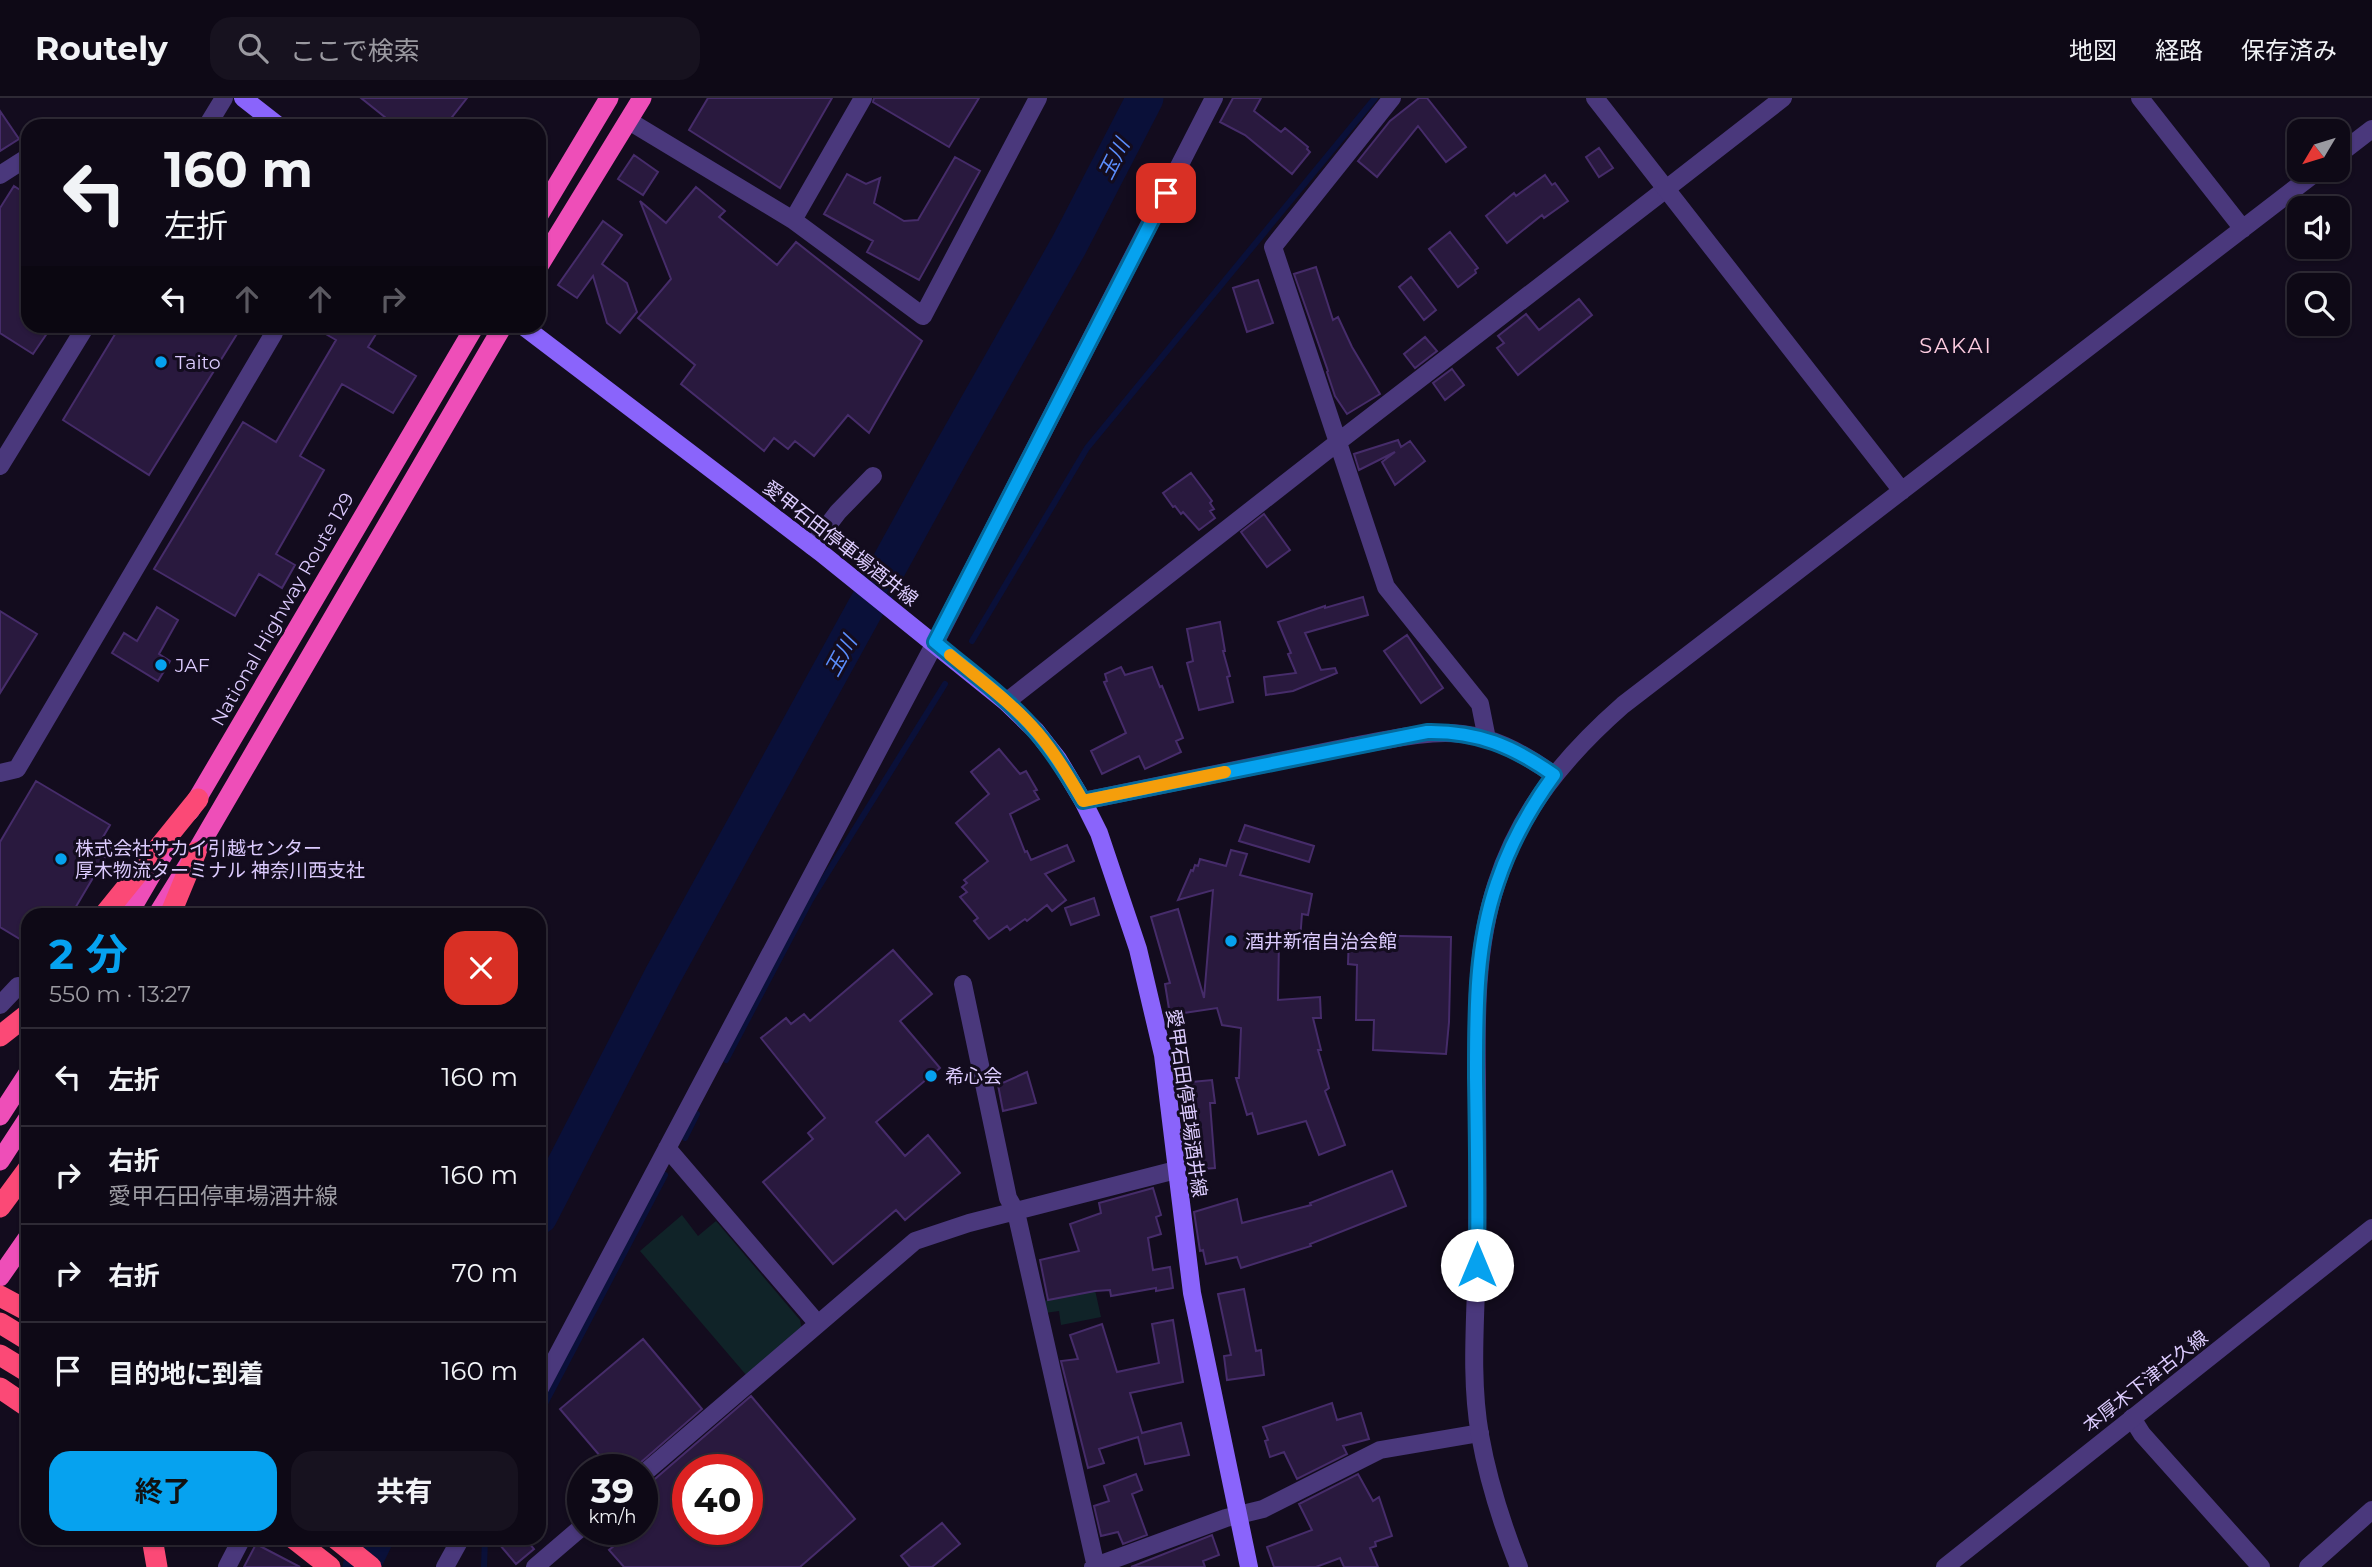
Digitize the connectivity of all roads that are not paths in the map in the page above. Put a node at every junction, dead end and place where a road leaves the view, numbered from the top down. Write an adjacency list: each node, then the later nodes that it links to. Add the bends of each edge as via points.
1 (224, 98): 12 (street)
2 (243, 98): 13 (main road)
3 (610, 98): 21 (highway)
4 (642, 98): 14 (highway)
5 (863, 98): 22 (street)
6 (1038, 98): 22 (street, via 923,316)
7 (1214, 98): 35 (street)
8 (1392, 98): 30 (street, via 1273,247)
9 (1595, 98): 20 (street)
10 (1783, 98): 20 (street)
11 (2140, 98): 23 (street)
12 (211, 119)
13 (270, 119)
14 (629, 121): 22 (street); 24 (highway)
15 (2372, 129): 16 (street)
16 (2350, 146)
17 (21, 162): 18 (street)
18 (0, 175)
19 (2304, 182): 23 (street)
20 (1666, 190): 30 (street); 33 (street)
21 (546, 203)
22 (793, 220)
23 (2243, 229): 33 (street)
24 (546, 254)
25 (82, 333): 31 (street)
26 (274, 333): 38 (street, via 17,769)
27 (471, 333): 40 (highway, National Highway Route 129)
28 (499, 333): 42 (highway)
29 (532, 333): 34 (main road, 愛甲石田停車場酒井線)
30 (1338, 442): 36 (street); 37 (street, via 1386,587 1480,704)
31 (0, 466)
32 (873, 476): 34 (street, via 838,512)
33 (1902, 491): 39 (street, via 1623,705)
34 (816, 549): 35 (main road, 愛甲石田停車場酒井線)
35 (935, 642): 36 (main road, 愛甲石田停車場酒井線); 55 (street)
36 (1006, 702): 41 (main road, 愛甲石田停車場酒井線, via 1051,750)
37 (1487, 739): 39 (street); 41 (street, via 1468,733 1427,732)
38 (0, 774)
39 (1554, 775): 73 (street, via 1522,826 1496,885 1478,971 1474,1323)
40 (198, 799): 43 (highway); 44 (highway, National Highway Route 129)
41 (1083, 801): 57 (main road, 愛甲石田停車場酒井線, via 1099,833 1147,980 1163,1055)
42 (196, 852): 45 (highway); 46 (highway)
43 (110, 908)
44 (132, 908)
45 (161, 908)
46 (173, 908)
47 (963, 984): 60 (street, via 1008,1198)
48 (18, 986): 49 (street)
49 (0, 1005)
50 (21, 1020): 51 (highway)
51 (0, 1037)
52 (21, 1084): 53 (highway)
53 (0, 1116)
54 (21, 1129): 56 (highway)
55 (667, 1148): 64 (street); 69 (street)
56 (0, 1161)
57 (1176, 1170): 60 (street); 76 (main road, 愛甲石田停車場酒井線, via 1192,1293)
58 (21, 1178): 59 (highway)
59 (0, 1207)
60 (1016, 1212): 64 (street, via 915,1241); 83 (street)
61 (2372, 1228): 72 (street, 本厚木下津古久線)
62 (21, 1247): 63 (highway)
63 (0, 1277)
64 (818, 1324): 74 (street)
65 (2, 1325): 66 (highway)
66 (21, 1336)
67 (0, 1355): 68 (highway)
68 (21, 1368)
69 (546, 1377)
70 (0, 1388): 71 (highway)
71 (21, 1402)
72 (2132, 1418): 92 (street, 本厚木下津古久線); 93 (street)
73 (1480, 1433): 76 (street, via 1380,1450 1263,1509); 91 (street, via 1493,1492)
74 (658, 1461)
75 (2372, 1510): 94 (street)
76 (1237, 1515): 83 (street); 90 (main road, 愛甲石田停車場酒井線)
77 (567, 1540): 89 (street)
78 (153, 1545): 84 (highway)
79 (238, 1545): 85 (street)
80 (302, 1545): 86 (highway)
81 (344, 1545): 87 (highway)
82 (457, 1545): 88 (street)
83 (1095, 1566)
84 (157, 1567)
85 (227, 1567)
86 (330, 1567)
87 (371, 1567)
88 (445, 1567)
89 (535, 1567)
90 (1249, 1567)
91 (1519, 1567)
92 (1945, 1567)
93 (2261, 1567)
94 (2308, 1567)

